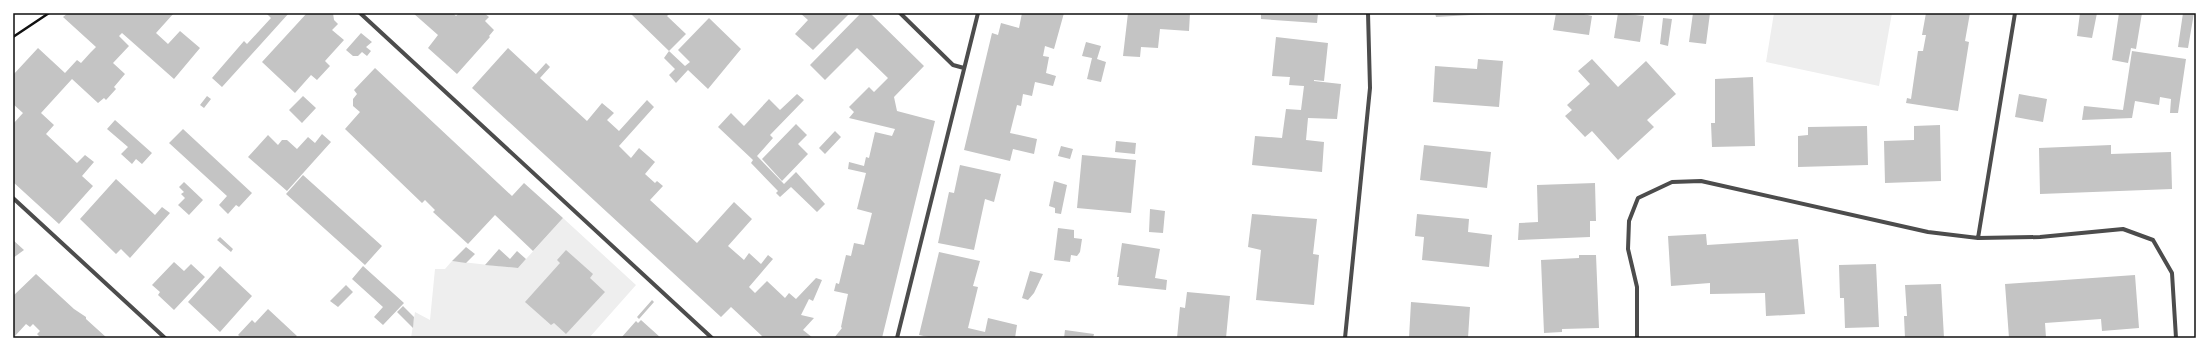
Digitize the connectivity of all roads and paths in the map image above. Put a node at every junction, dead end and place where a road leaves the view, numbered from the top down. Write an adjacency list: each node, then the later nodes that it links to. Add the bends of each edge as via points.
1 (49, 13): 7 (path)
2 (360, 13): 12 (street)
3 (900, 13): 8 (street, via 953,65)
4 (978, 13): 8 (street)
5 (1368, 13): 14 (street, via 1370,88)
6 (2015, 13): 10 (street)
7 (13, 37)
8 (964, 68): 13 (street)
9 (13, 198): 11 (street)
10 (1978, 238): 15 (street, via 1928,232 1701,181 1672,182 1638,198 1629,221 1628,249 1636,287); 16 (street, via 2040,237 2123,229 2153,240 2172,273)
11 (165, 338)
12 (712, 338)
13 (897, 338)
14 (1345, 338)
15 (1637, 338)
16 (2176, 338)

